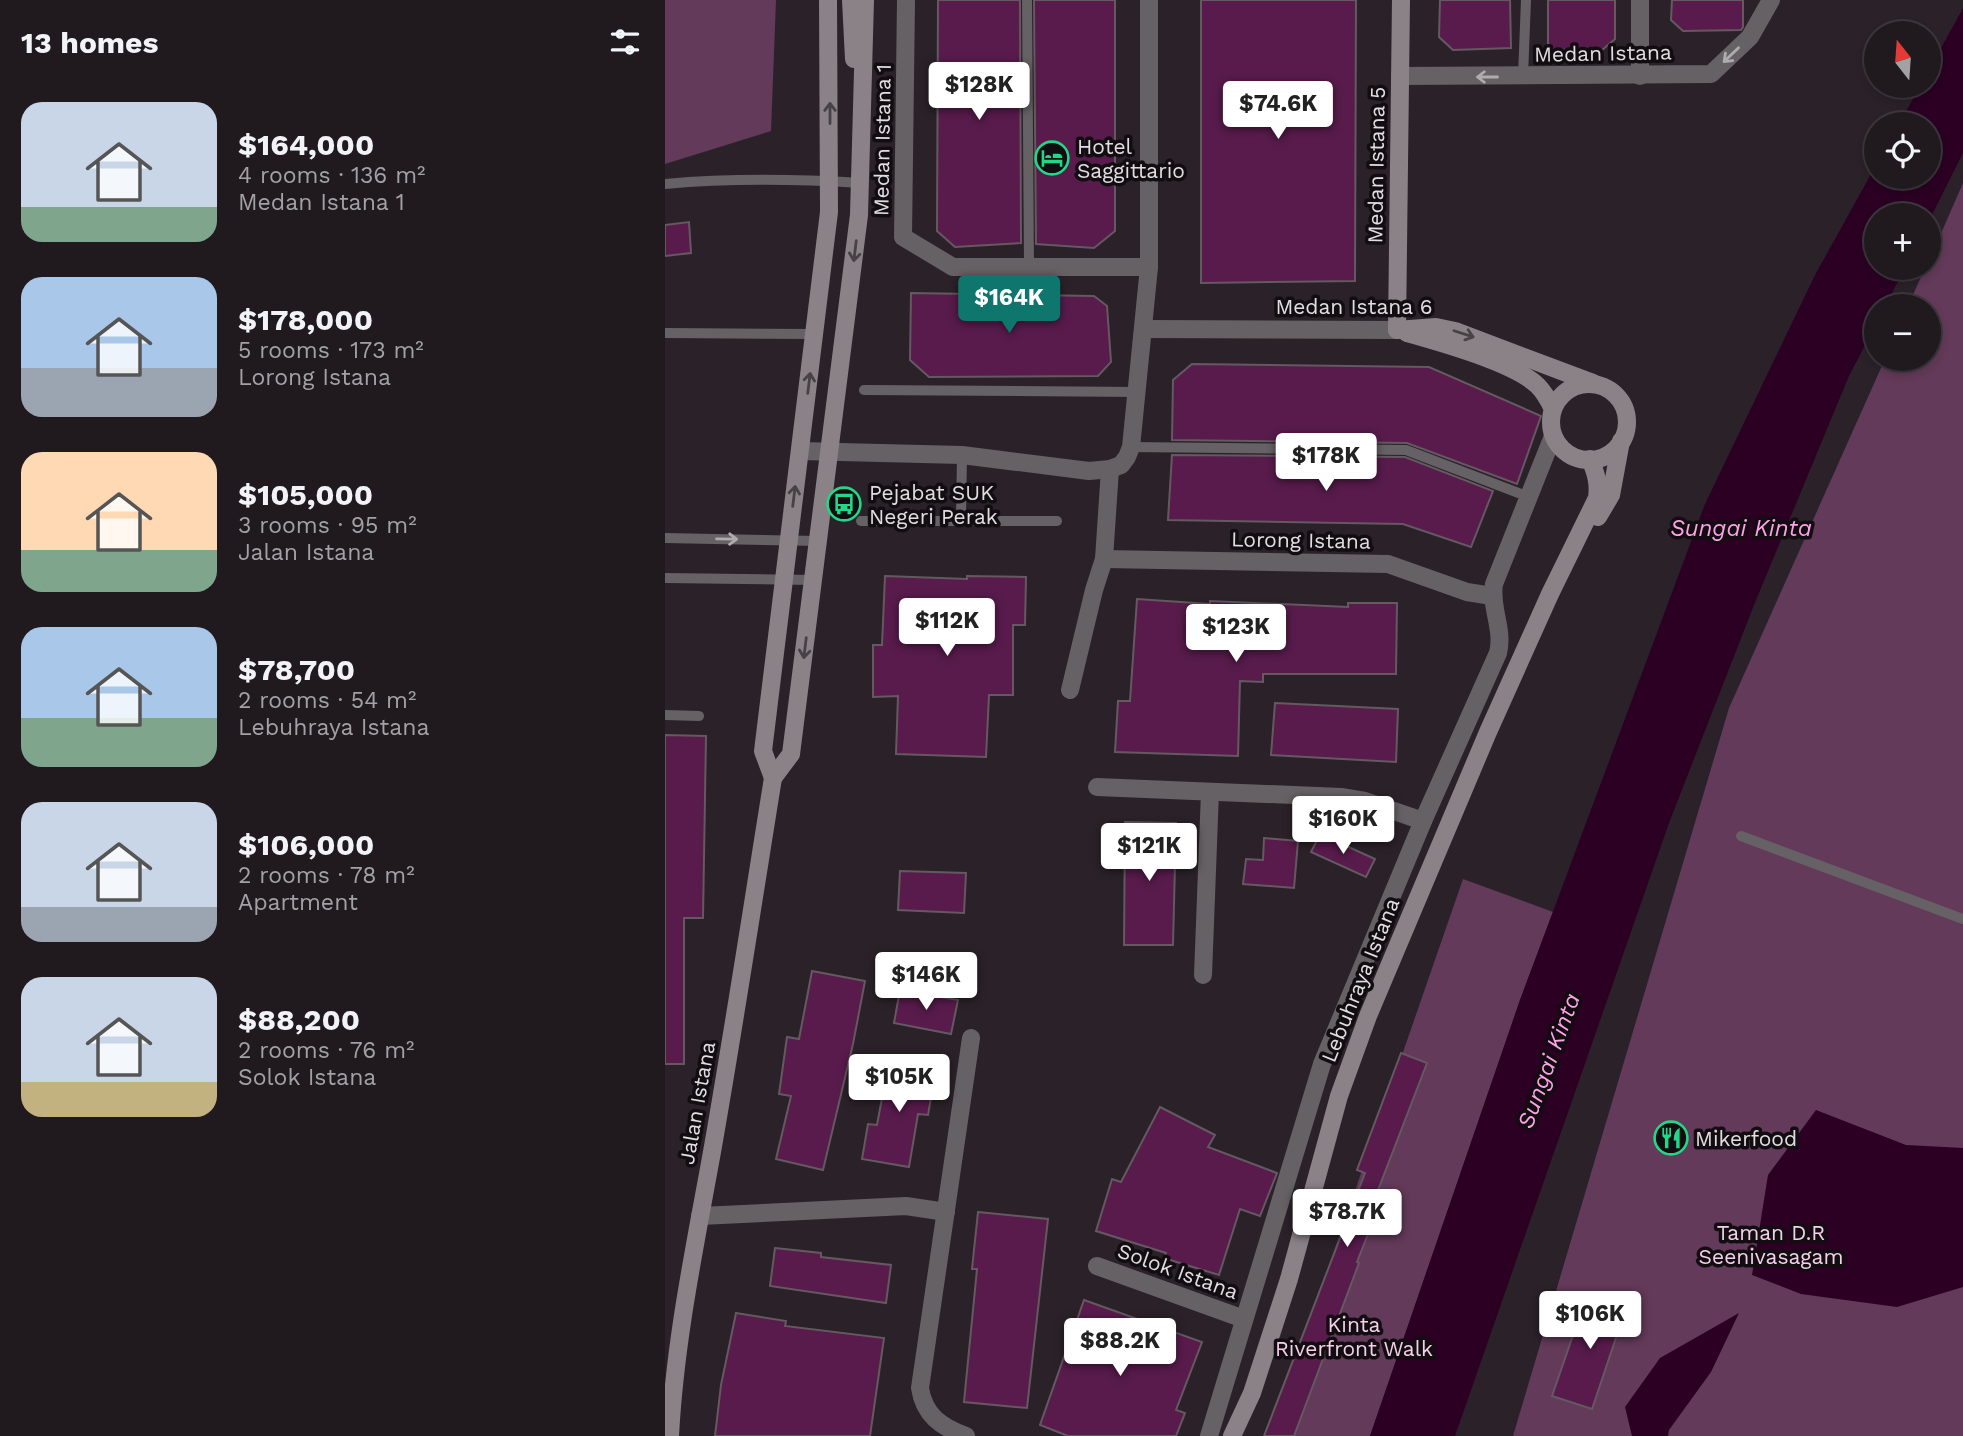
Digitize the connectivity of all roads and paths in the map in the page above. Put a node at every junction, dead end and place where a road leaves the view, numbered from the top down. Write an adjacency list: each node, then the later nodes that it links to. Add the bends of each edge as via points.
1 (828, 0): 14 (main road, one-way to 1)
2 (851, 0): 15 (main road)
3 (865, 0): 15 (main road)
4 (906, 0): 17 (street, Medan Istana 1, via 903,237 953,267)
5 (1027, 0): 17 (lane)
6 (1149, 0): 18 (street)
7 (1401, 0): 11 (main road, Medan Istana 5)
8 (1526, 0): 13 (lane)
9 (1640, 0): 12 (street)
10 (1771, 0): 12 (street, Medan Istana, one-way to 12, via 1750,37 1711,74)
11 (1400, 76): 13 (street, Medan Istana, one-way to 11); 20 (main road, Medan Istana 5)
12 (1640, 76): 13 (street, Medan Istana)
13 (1523, 77)
14 (830, 181): 15 (lane); 16 (lane, via 727,179); 22 (main road)
15 (861, 183): 31 (main road, one-way to 31)
16 (665, 184)
17 (1029, 267): 18 (street, Medan Istana 1)
18 (1149, 267): 19 (street)
19 (1144, 329): 20 (street, Medan Istana 6); 25 (street)
20 (1397, 330): 23 (main road, Medan Istana 6, one-way to 23, via 1436,327 1455,331); 26 (main road, via 1523,375 1538,385)
21 (665, 333): 22 (lane)
22 (815, 334): 30 (main road, one-way to 22)
23 (1597, 384): 26 (main road, via 1575,386); 28 (main road, via 1617,396 1623,407 1627,418)
24 (864, 390): 25 (lane)
25 (1137, 392): 29 (street)
26 (1553, 408): 27 (main road)
27 (1553, 436): 33 (main road, via 1568,453); 35 (street)
28 (1621, 441): 33 (main road, via 1613,451); 44 (main road, Lebuhraya Istana, via 1611,495)
29 (1131, 447): 34 (street, via 1121,465); 35 (lane, via 1406,450)
30 (800, 451): 31 (street); 40 (main road, one-way to 30)
31 (831, 452): 32 (street); 41 (main road)
32 (962, 455): 34 (street, via 1089,471); 37 (lane)
33 (1590, 459): 44 (main road, Lebuhraya Istana, via 1599,486 1597,498)
34 (1110, 469): 43 (street)
35 (1529, 497): 48 (street)
36 (861, 521): 37 (lane)
37 (961, 521): 38 (lane)
38 (1057, 521)
39 (668, 538): 40 (lane, one-way to 40); 42 (lane)
40 (789, 540): 41 (lane); 46 (main road)
41 (819, 541): 47 (main road)
42 (665, 550)
43 (1104, 559): 48 (street, Lorong Istana, via 1388,564 1467,592); 49 (street)
44 (1568, 560): 64 (main road, Lebuhraya Istana, via 1488,732 1368,1016 1339,1096)
45 (666, 575): 46 (lane)
46 (784, 580): 47 (lane); 52 (main road, via 763,751)
47 (814, 580): 52 (main road, one-way to 52, via 791,754)
48 (1492, 596): 55 (street, via 1501,640 1498,653)
49 (1070, 690)
50 (665, 715): 51 (lane)
51 (699, 716)
52 (773, 778): 61 (main road, Jalan Istana)
53 (1097, 788): 54 (street)
54 (1210, 792): 55 (street, via 1341,797); 58 (street)
55 (1423, 821): 63 (street, via 1322,1064)
56 (1741, 836): 57 (lane)
57 (1963, 919)
58 (1202, 975)
59 (971, 1038): 60 (street)
60 (946, 1212): 61 (street, via 906,1206); 66 (street, via 921,1374 922,1401 939,1423)
61 (700, 1216): 65 (main road, Jalan Istana, via 682,1317)
62 (1097, 1266): 63 (street, Solok Istana)
63 (1244, 1319): 67 (street)
64 (1252, 1393): 68 (main road, Lebuhraya Istana); 69 (main road, Lebuhraya Istana)
65 (670, 1436)
66 (966, 1436)
67 (1209, 1436)
68 (1232, 1436)
69 (1244, 1436)

